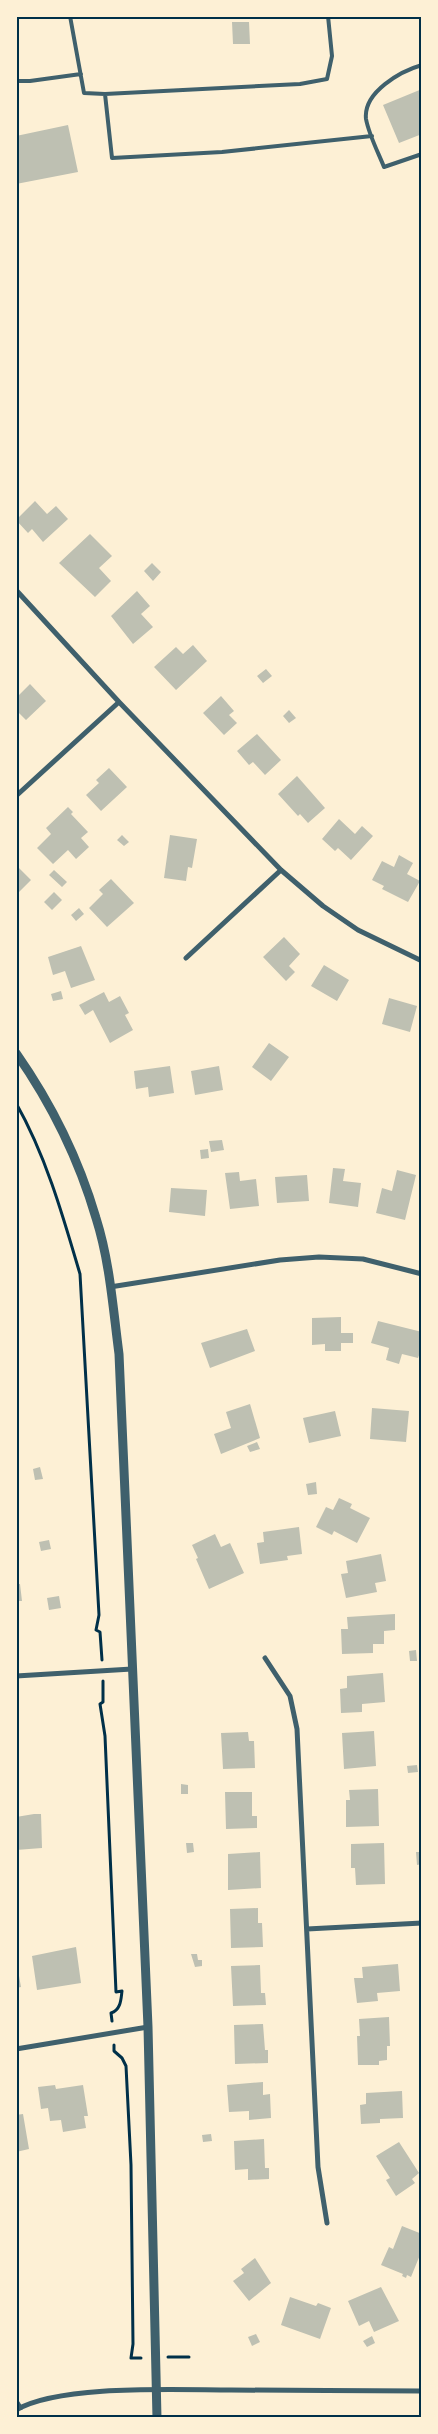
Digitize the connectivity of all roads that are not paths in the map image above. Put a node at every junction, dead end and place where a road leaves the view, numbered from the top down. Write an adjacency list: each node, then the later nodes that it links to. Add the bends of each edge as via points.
1 (70, 16): 4 (lane)
2 (328, 16): 6 (lane, via 332,56 326,78 300,84)
3 (422, 65): 7 (lane, via 384,83 371,101 366,117)
4 (81, 74): 5 (lane); 6 (lane, via 84,93)
5 (16, 81)
6 (105, 94): 7 (lane, via 112,158 222,152)
7 (372, 136): 8 (lane, via 384,167)
8 (422, 154)
9 (16, 590): 10 (street)
10 (119, 702): 11 (street); 12 (street)
11 (16, 796)
12 (281, 870): 13 (street); 14 (street, via 323,906 358,930)
13 (186, 958)
14 (422, 961)
15 (16, 1053): 17 (street, via 39,1086 77,1165 97,1219)
16 (422, 1274): 17 (street, via 362,1259 319,1257 280,1260)
17 (110, 1287): 19 (street, via 119,1354)
18 (265, 1658): 22 (street, via 290,1696 297,1729)
19 (132, 1669): 20 (street); 23 (street)
20 (16, 1676)
21 (422, 1923): 22 (street)
22 (307, 1928): 25 (street, via 318,2167)
23 (148, 2027): 24 (street); 26 (street)
24 (16, 2049)
25 (327, 2223)
26 (157, 2390): 27 (street); 29 (street, via 84,2393); 30 (street)
27 (422, 2391)
28 (16, 2400): 29 (lane)
29 (18, 2409)
30 (157, 2418)

